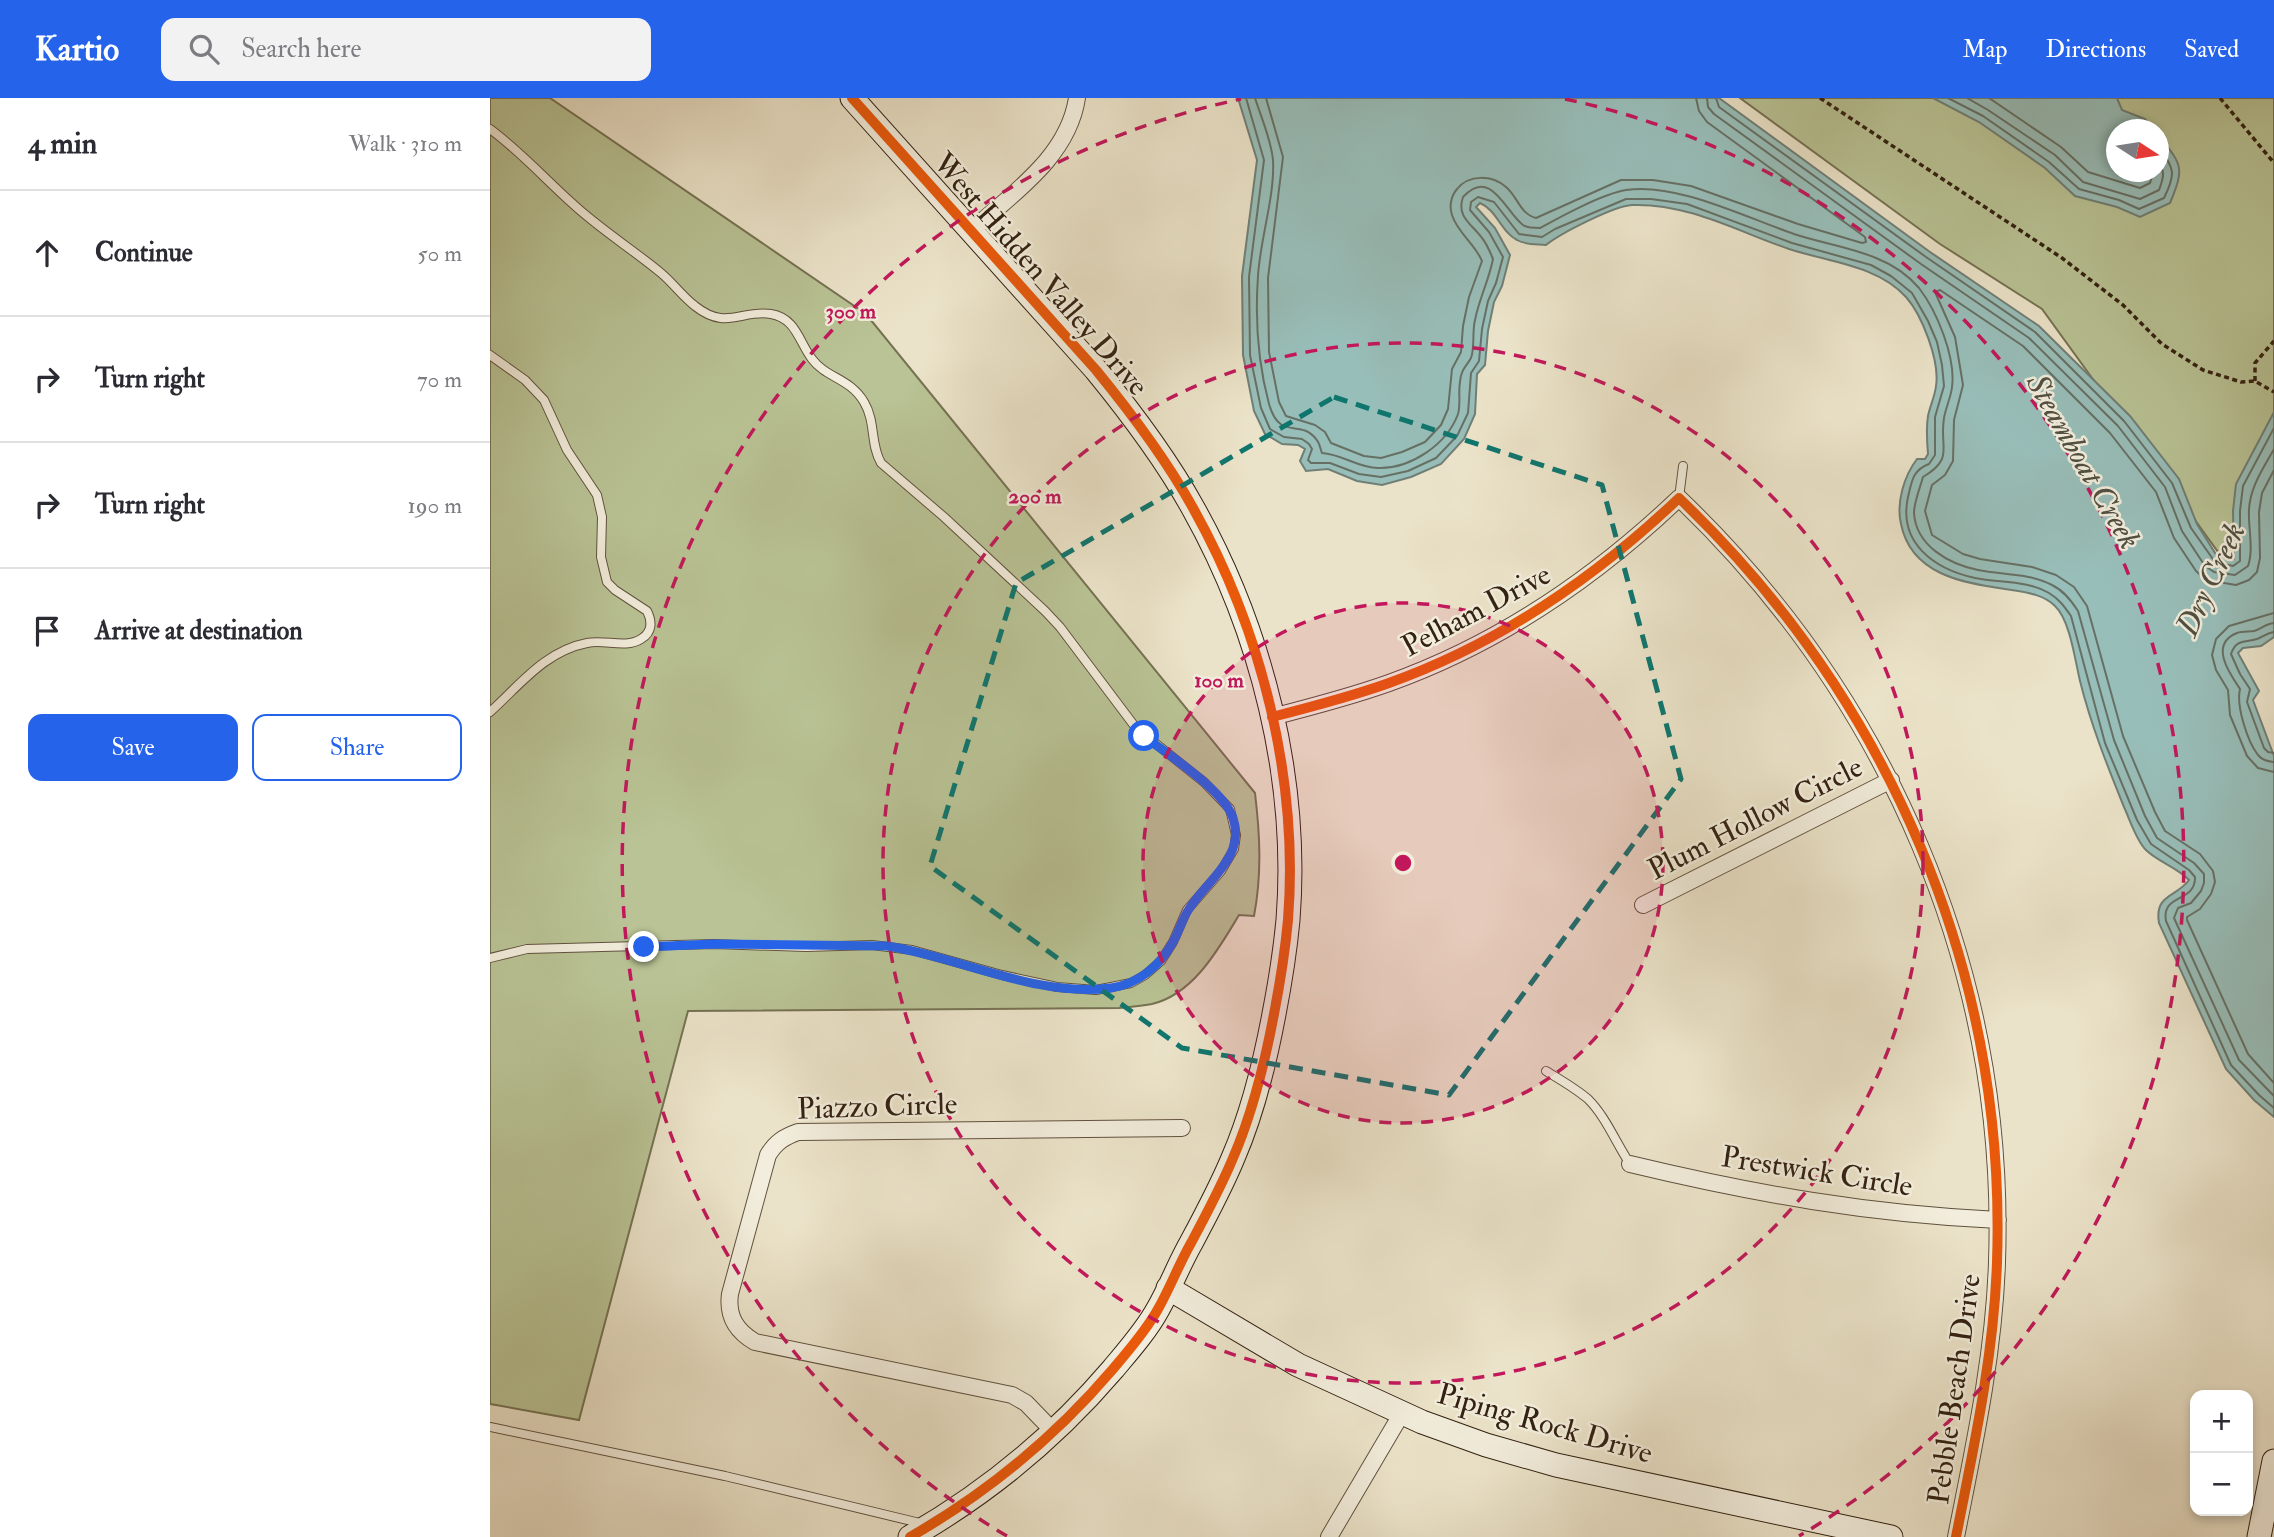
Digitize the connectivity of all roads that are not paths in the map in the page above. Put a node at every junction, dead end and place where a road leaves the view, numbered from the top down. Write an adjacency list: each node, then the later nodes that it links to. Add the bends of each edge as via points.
1 (852, 98): 4 (street, West Hidden Valley Drive)
2 (1077, 98): 4 (street, via 1071,123 1046,163)
3 (490, 129): 12 (lane, via 696,307 727,319 771,314 784,318 817,365 846,382 864,402 881,463 1060,627 1136,728 1230,809 1236,835 1221,872 1187,910 1161,961 1145,975 1115,988 1057,986 912,950 873,945 527,949)
4 (971, 231): 9 (street, West Hidden Valley Drive, via 1096,370 1165,460 1222,566)
5 (490, 355): 8 (lane, via 526,380 544,400 600,503 601,557 607,582 647,611 651,625 638,641 587,643 560,654 526,676)
6 (1683, 466): 7 (lane)
7 (1679, 498): 9 (street, Pelham Drive, via 1607,561 1501,631 1392,682); 10 (street, Pebble Beach Drive, via 1783,610 1823,664)
8 (490, 712)
9 (1272, 717): 17 (street, West Hidden Valley Drive, via 1286,804 1289,867 1288,919 1269,1043 1235,1155)
10 (1891, 780): 11 (street, Plum Hollow Circle); 16 (street, Pebble Beach Drive, via 1942,899 1961,959 1988,1089)
11 (1643, 905)
12 (490, 958)
13 (1546, 1072): 15 (lane, via 1589,1101)
14 (1182, 1128): 20 (street, Piazzo Circle, via 798,1132 775,1144 768,1155 730,1294 730,1314 743,1335 755,1342 1012,1395)
15 (1630, 1164): 16 (street, Prestwick Circle, via 1786,1198)
16 (1998, 1220): 26 (street, Pebble Beach Drive, via 1987,1378)
17 (1168, 1288): 18 (street, Piping Rock Drive, via 1298,1365); 20 (street, West Hidden Valley Drive, via 1126,1354)
18 (1402, 1413): 24 (street); 25 (street, Piping Rock Drive, via 1556,1465)
19 (490, 1427): 22 (lane)
20 (1054, 1432): 22 (street, West Hidden Valley Drive, via 978,1495)
21 (2274, 1461): 27 (street)
22 (930, 1525): 23 (street, West Hidden Valley Drive)
23 (910, 1537)
24 (1329, 1537)
25 (1891, 1537)
26 (1956, 1537)
27 (2259, 1537)

